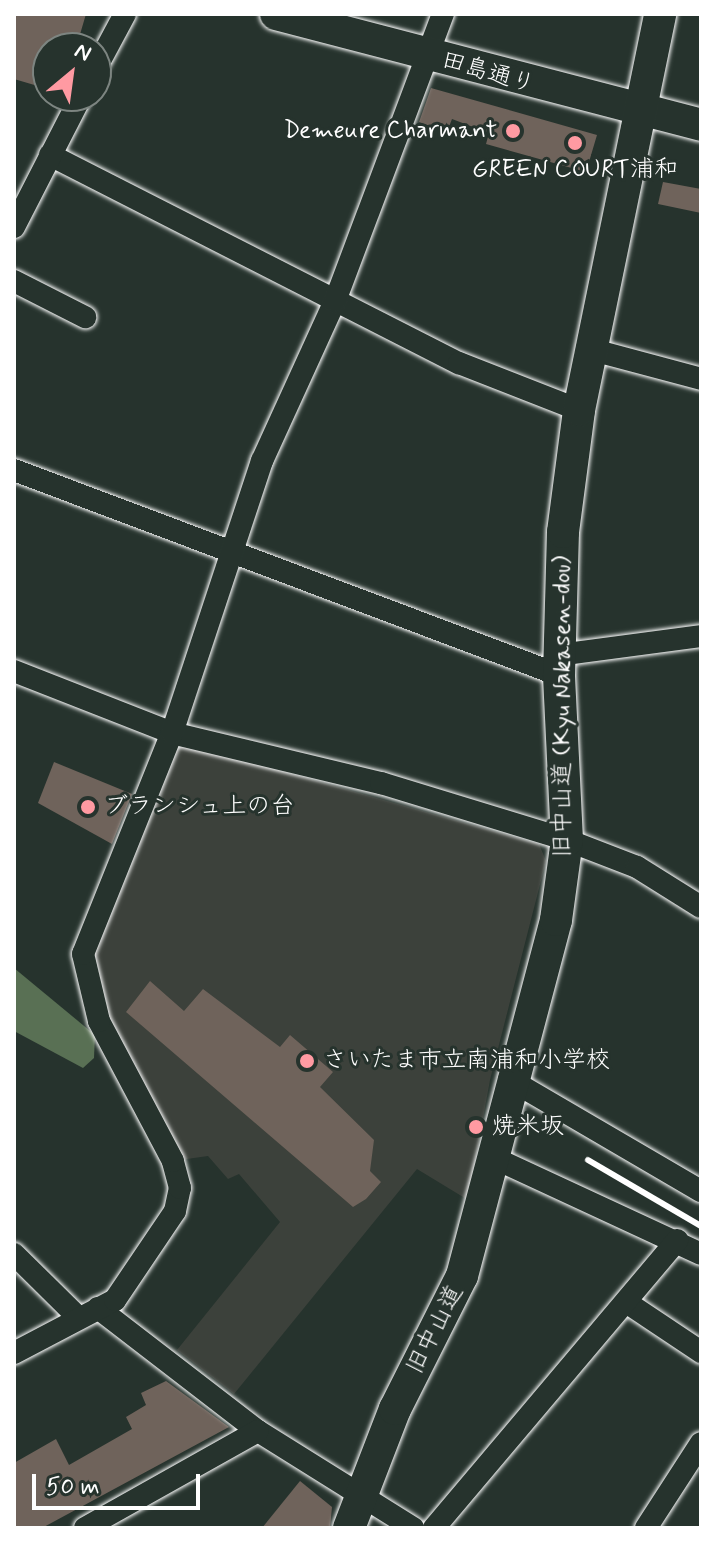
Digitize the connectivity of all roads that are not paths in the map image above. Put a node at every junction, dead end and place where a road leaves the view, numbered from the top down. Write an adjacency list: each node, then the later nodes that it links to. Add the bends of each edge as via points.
1 (125, 14): 5 (street)
2 (276, 14): 6 (street, 田島通り)
3 (443, 14): 6 (street)
4 (660, 14): 8 (street)
5 (112, 38)
6 (429, 56): 8 (street, 田島通り); 13 (street)
7 (73, 112): 10 (street)
8 (642, 112): 9 (street, 田島通り); 15 (street, 旧中山道 (Kyu Nakasen-dou))
9 (701, 125)
10 (50, 155): 11 (street); 13 (street)
11 (14, 227)
12 (14, 281): 14 (street)
13 (335, 301): 17 (street, via 459,363); 19 (street, via 262,461)
14 (85, 317)
15 (593, 350): 16 (street); 17 (street, 旧中山道 (Kyu Nakasen-dou))
16 (701, 379)
17 (579, 410): 21 (street, 旧中山道 (Kyu Nakasen-dou), via 563,532)
18 (14, 470): 19 (street)
19 (233, 555): 21 (street); 23 (street)
20 (701, 636): 21 (street)
21 (559, 665): 24 (street, 旧中山道 (Kyu Nakasen-dou))
22 (14, 671): 23 (street)
23 (172, 733): 24 (street, via 381,783); 33 (street, via 83,954 99,1021 180,1188 163,1230 115,1300)
24 (567, 840): 25 (street, via 637,867); 26 (street, 旧中山道 (Kyu Nakasen-dou), via 556,920)
25 (701, 907)
26 (509, 1079): 27 (street, 旧中山道 (Kyu Nakasen-dou)); 28 (street)
27 (492, 1157): 29 (street); 38 (street, 旧中山道, via 462,1276 395,1409)
28 (700, 1188)
29 (677, 1240): 31 (street); 32 (street)
30 (14, 1254): 33 (street)
31 (701, 1254)
32 (629, 1304): 34 (street); 42 (street)
33 (88, 1313): 35 (street); 36 (street)
34 (701, 1352)
35 (14, 1353)
36 (258, 1431): 38 (street); 39 (street)
37 (701, 1443): 43 (street)
38 (362, 1497): 40 (street); 41 (street)
39 (85, 1528)
40 (349, 1528)
41 (413, 1528)
42 (434, 1528)
43 (646, 1528)

